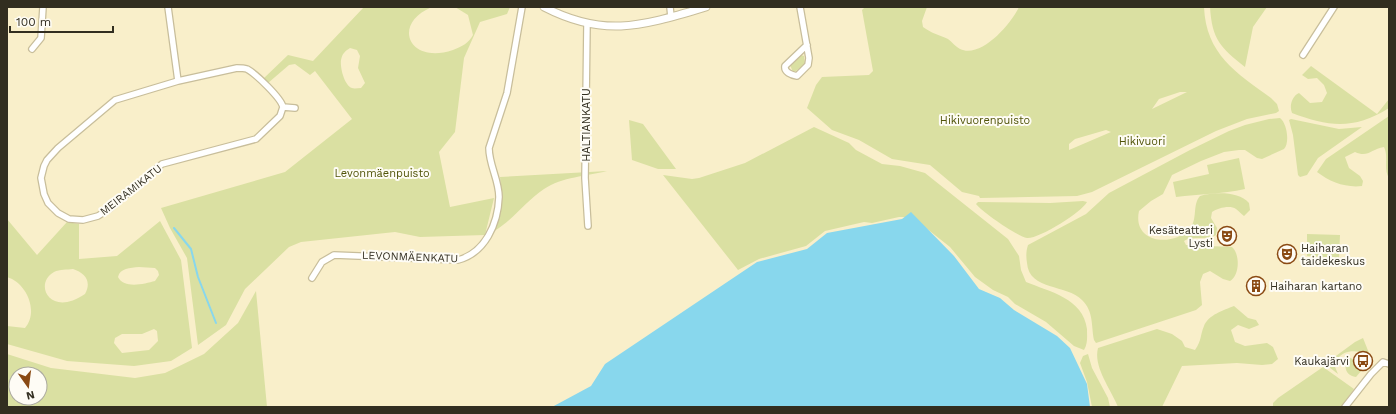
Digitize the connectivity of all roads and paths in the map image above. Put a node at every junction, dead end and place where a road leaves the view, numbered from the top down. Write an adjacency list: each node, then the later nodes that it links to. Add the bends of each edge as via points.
1 (43, 7): 13 (street, via 41,38)
2 (168, 7): 15 (street)
3 (522, 7): 19 (street, LEVONMÄENKATU, via 507,93 489,148 499,197 486,242 472,255 458,260 334,255 322,262)
4 (544, 7): 9 (street)
5 (670, 7): 10 (street)
6 (706, 7): 10 (street)
7 (800, 7): 12 (street)
8 (1334, 7): 14 (street)
9 (556, 10): 11 (street)
10 (670, 17): 11 (street, via 633,26)
11 (587, 24): 18 (street, HALTIANKATU, via 585,178)
12 (807, 45): 12 (street, via 808,65 797,76 792,76 786,71 786,66)
13 (32, 49)
14 (1303, 55)
15 (178, 81): 16 (street, MEIRAMIKATU, via 242,68 255,76 280,100); 16 (street, MEIRAMIKATU, via 115,100 52,154 44,166 42,178 44,194 53,209 64,217 76,220 98,216 162,164 256,139 280,116)
16 (283, 107): 17 (street)
17 (295, 108)
18 (588, 226)
19 (312, 278)
20 (1389, 364): 21 (street, via 1383,362)
21 (1345, 407)

